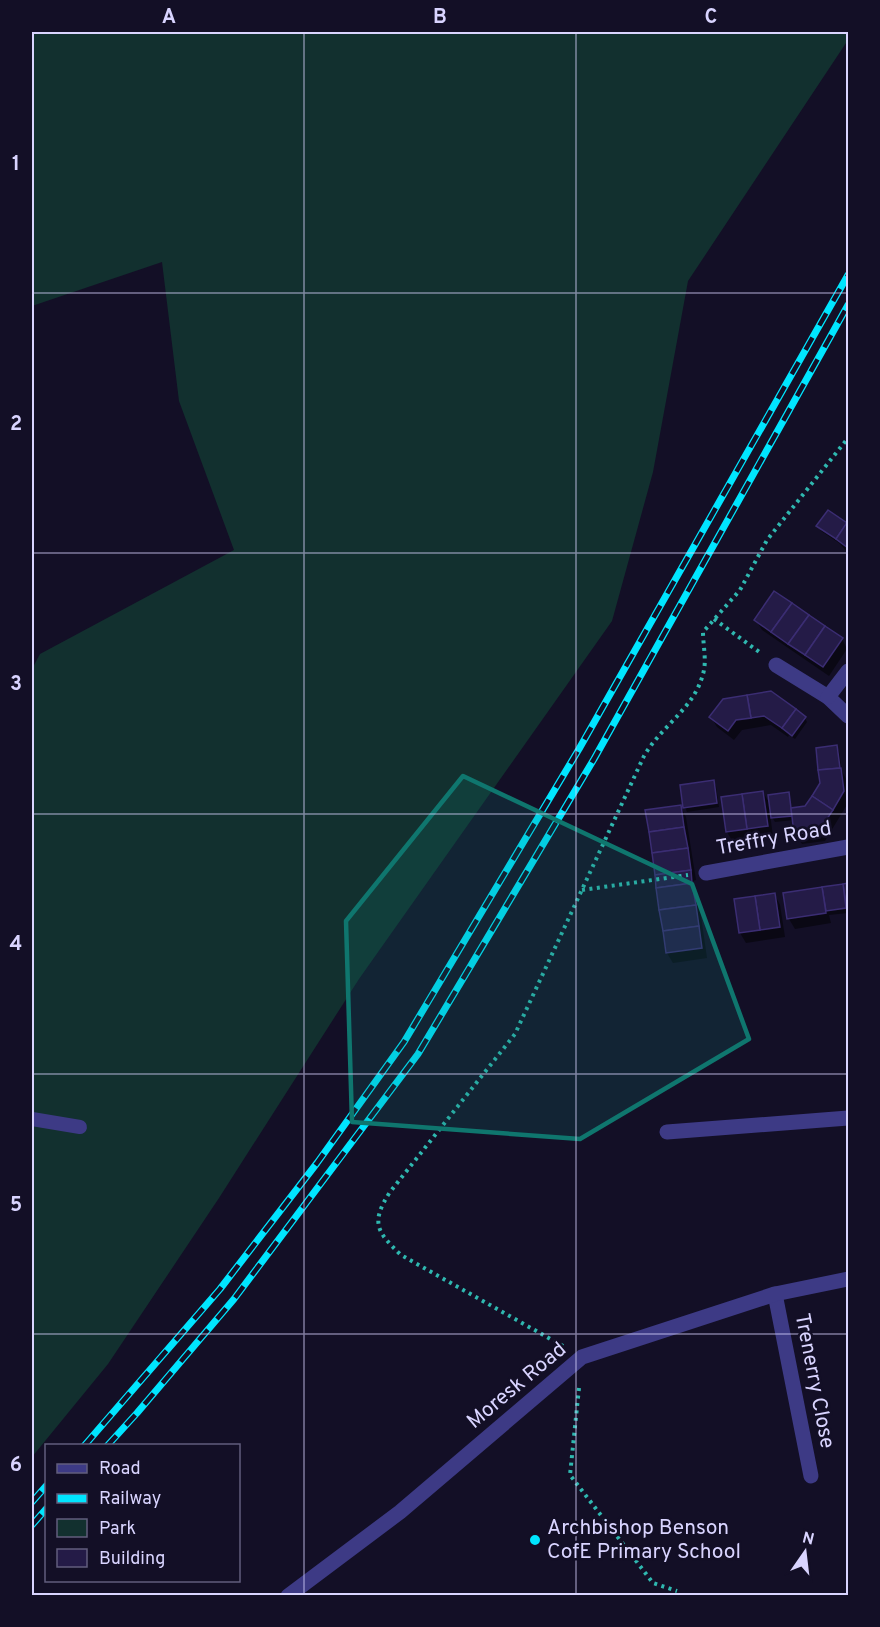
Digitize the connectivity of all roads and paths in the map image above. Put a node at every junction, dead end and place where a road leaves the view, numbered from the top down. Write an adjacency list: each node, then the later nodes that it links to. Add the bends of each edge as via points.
1 (849, 438): 2 (path, via 767,540 740,590)
2 (714, 619): 3 (path); 9 (path, via 703,632 704,668 697,687 688,705 652,742 644,756)
3 (776, 665): 5 (street)
4 (849, 671): 5 (street)
5 (828, 697): 6 (street)
6 (849, 716)
7 (849, 847): 8 (street, Treffry Road)
8 (706, 873): 9 (path)
9 (582, 890): 16 (path, via 515,1034 390,1192 380,1208 379,1229 401,1255)
10 (849, 1118): 13 (street)
11 (32, 1119): 12 (lane)
12 (80, 1127)
13 (667, 1132)
14 (849, 1279): 15 (street, Moresk Road)
15 (775, 1294): 16 (street, Moresk Road); 17 (street, Trenerry Close)
16 (582, 1357): 18 (path, via 570,1475 653,1583); 19 (street, Moresk Road, via 400,1512)
17 (811, 1476)
18 (677, 1591)
19 (288, 1596)

